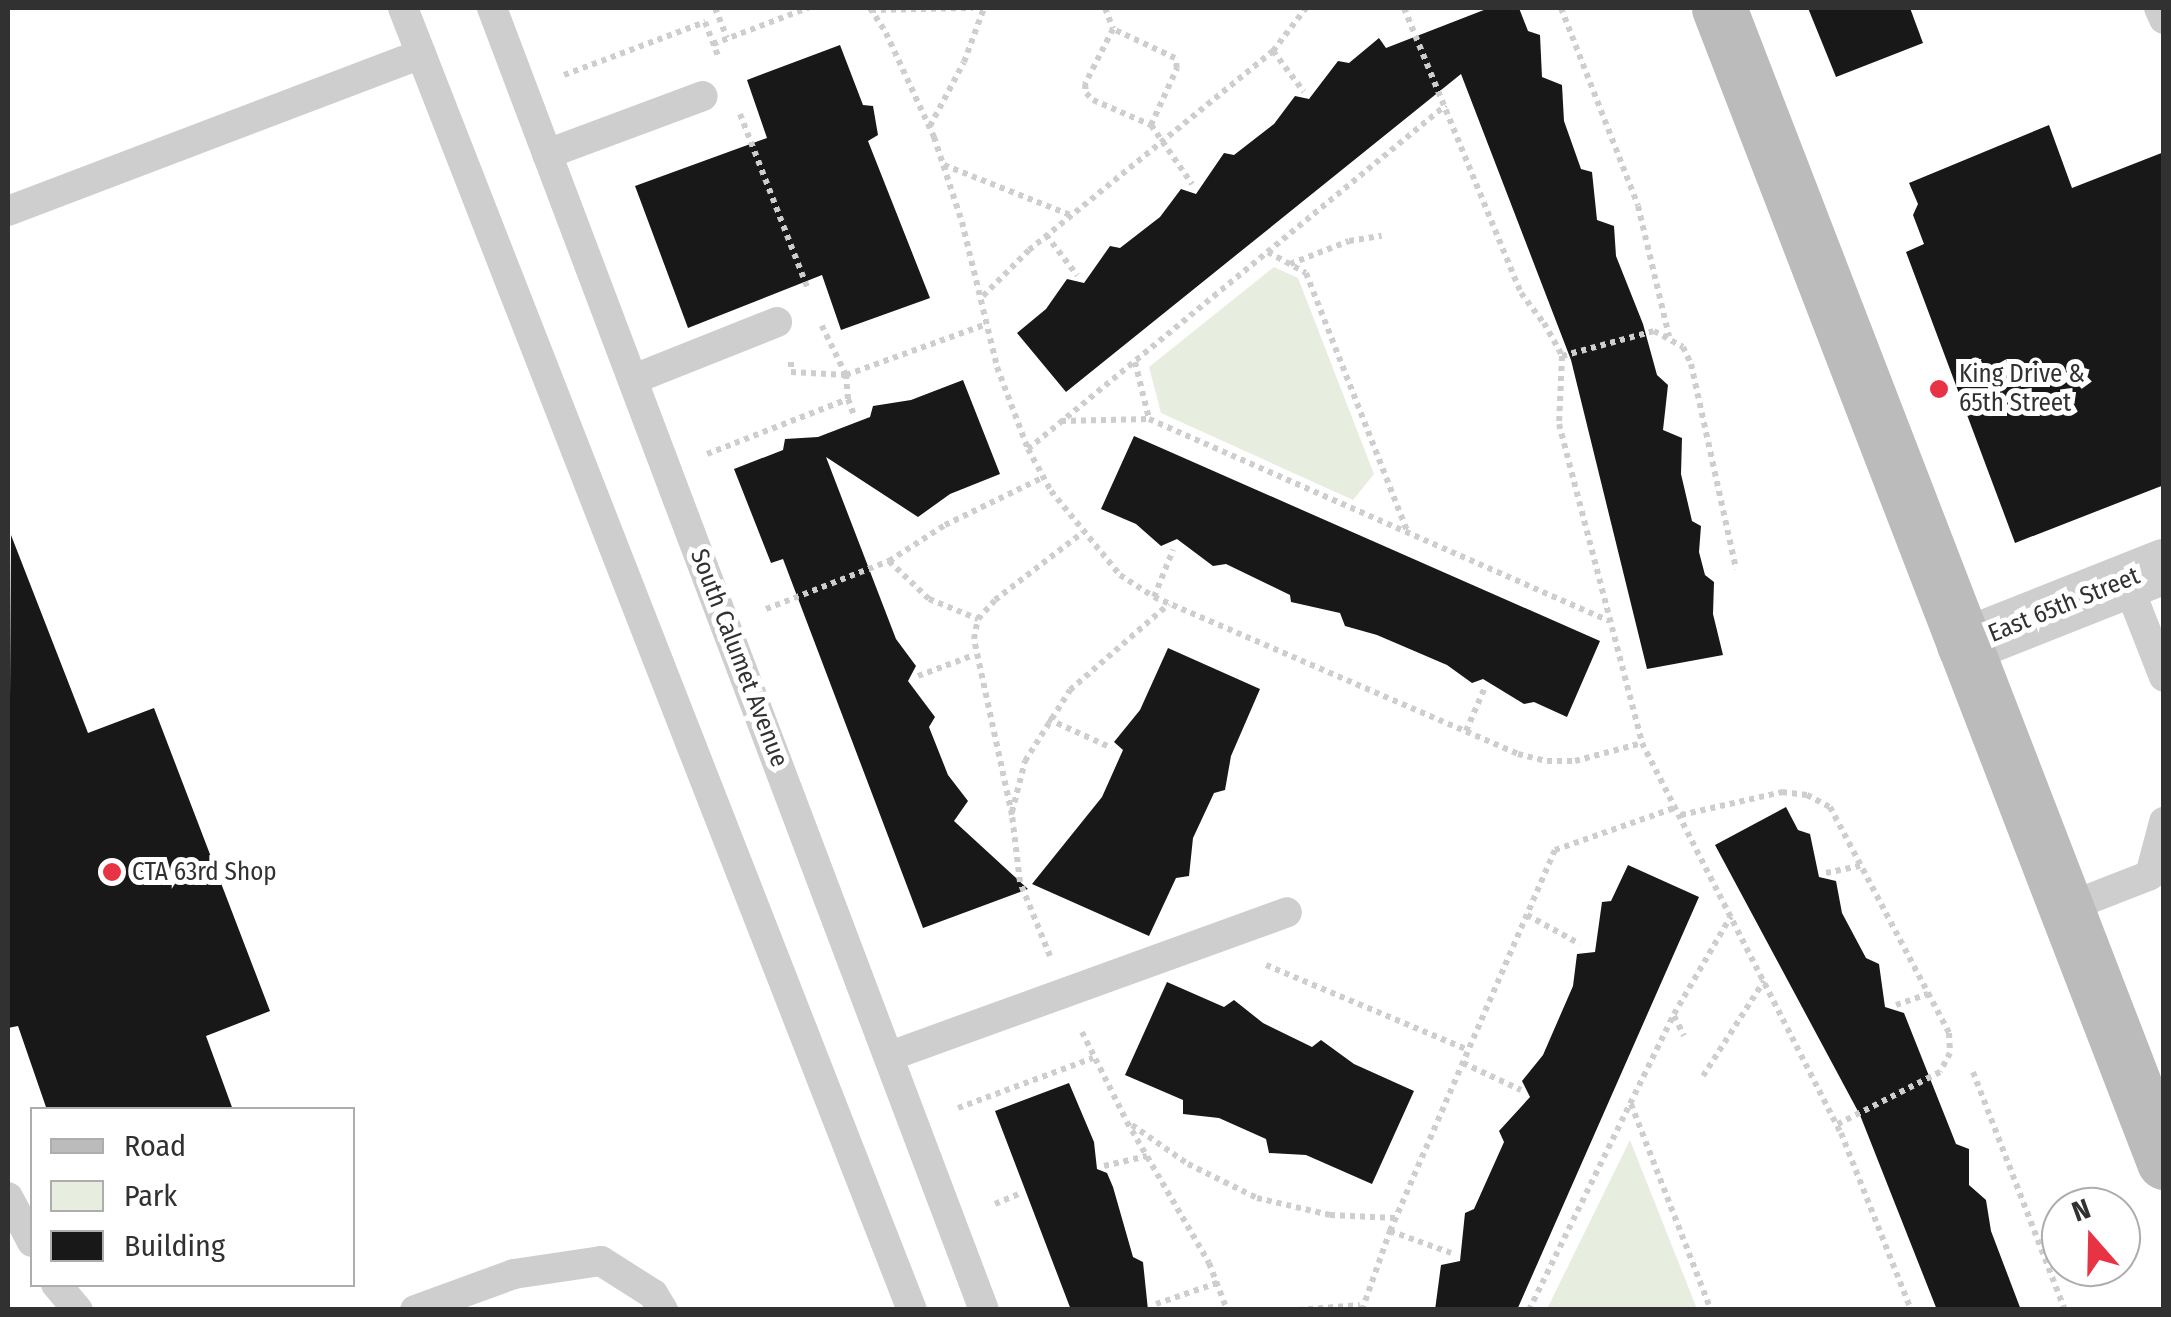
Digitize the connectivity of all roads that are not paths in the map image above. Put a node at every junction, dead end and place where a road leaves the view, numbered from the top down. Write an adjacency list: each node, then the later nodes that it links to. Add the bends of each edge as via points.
1 (403, 8): 6 (lane)
2 (492, 8): 8 (lane, South Calumet Avenue)
3 (1719, 8): 13 (main road)
4 (2159, 8): 5 (lane)
5 (2164, 19)
6 (421, 54): 9 (lane); 26 (lane)
7 (703, 96): 8 (lane)
8 (546, 154): 11 (lane, South Calumet Avenue)
9 (8, 211)
10 (776, 322): 11 (lane)
11 (634, 379): 18 (lane, South Calumet Avenue)
12 (2145, 573): 13 (street, East 65th Street); 14 (lane)
13 (1964, 645): 16 (main road)
14 (2164, 677)
15 (2164, 822): 16 (lane, via 2150,876)
16 (2066, 908): 19 (main road)
17 (1287, 912): 18 (lane)
18 (890, 1056): 27 (lane, South Calumet Avenue)
19 (2164, 1162)
20 (8, 1197): 21 (lane)
21 (30, 1238)
22 (59, 1287): 23 (lane)
23 (78, 1310)
24 (415, 1310): 25 (lane, via 514,1274 601,1262 652,1294)
25 (663, 1310)
26 (912, 1310)
27 (984, 1310)

